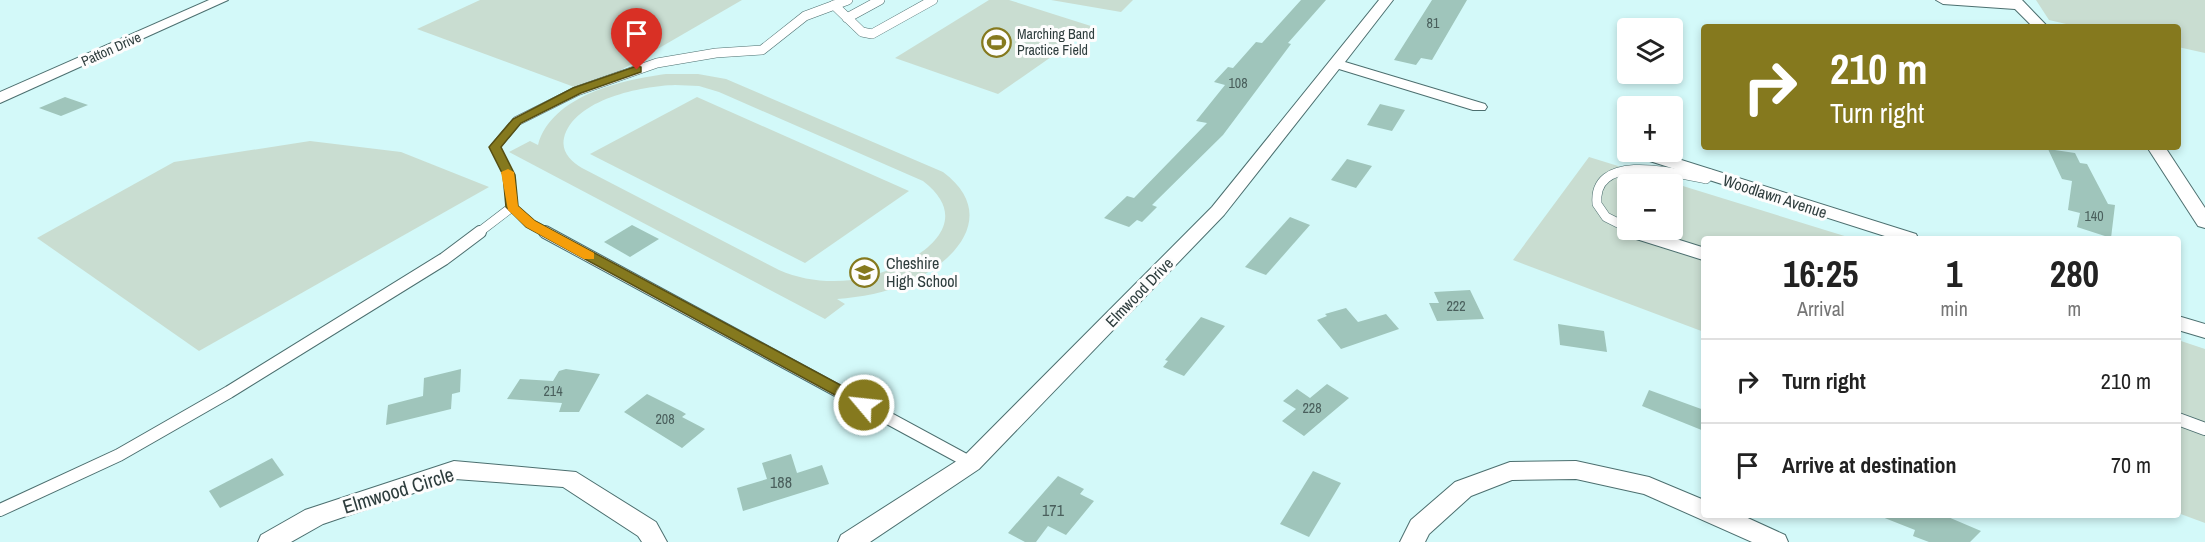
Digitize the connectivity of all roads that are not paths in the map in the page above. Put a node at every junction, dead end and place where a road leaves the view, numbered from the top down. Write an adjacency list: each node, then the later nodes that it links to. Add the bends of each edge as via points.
1 (221, 0): 12 (street, Patton Drive)
2 (848, 0): 8 (lane)
3 (880, 0): 9 (lane)
4 (933, 0): 9 (lane, via 874,34 862,32)
5 (1386, 0): 11 (street, Elmwood Drive)
6 (1943, 0): 7 (street)
7 (2015, 2): 10 (street)
8 (834, 4): 9 (lane); 19 (lane, via 805,16 762,51 716,53 657,63 577,91 517,121 495,147 509,175)
9 (847, 18)
10 (2038, 24)
11 (1337, 64): 13 (street); 29 (street, Elmwood Drive, via 1218,211)
12 (0, 98)
13 (1479, 106)
14 (2158, 150): 20 (street)
15 (1672, 162): 17 (street, Woodlawn Avenue)
16 (1674, 174): 21 (lane, via 1643,169 1617,171 1608,176 1600,183 1596,202 1601,214)
17 (1710, 174): 18 (lane, via 1706,179); 22 (street, Woodlawn Avenue)
18 (1683, 175)
19 (512, 207): 29 (lane, via 531,224); 31 (lane, via 444,259 229,392 119,455)
20 (2205, 222)
21 (1617, 223)
22 (1903, 236)
23 (1656, 240): 24 (lane)
24 (1701, 253)
25 (2181, 324): 26 (street)
26 (2205, 331)
27 (2181, 420): 28 (lane)
28 (2205, 429)
29 (971, 463): 35 (street, Elmwood Drive)
30 (1701, 509): 36 (street, via 1649,486 1576,470 1510,471 1463,489 1420,527)
31 (0, 510)
32 (1723, 518): 37 (street)
33 (270, 542): 34 (street, Elmwood Circle, via 315,516 454,470 568,478 647,529)
34 (655, 542)
35 (850, 542)
36 (1412, 542)
37 (1776, 542)

